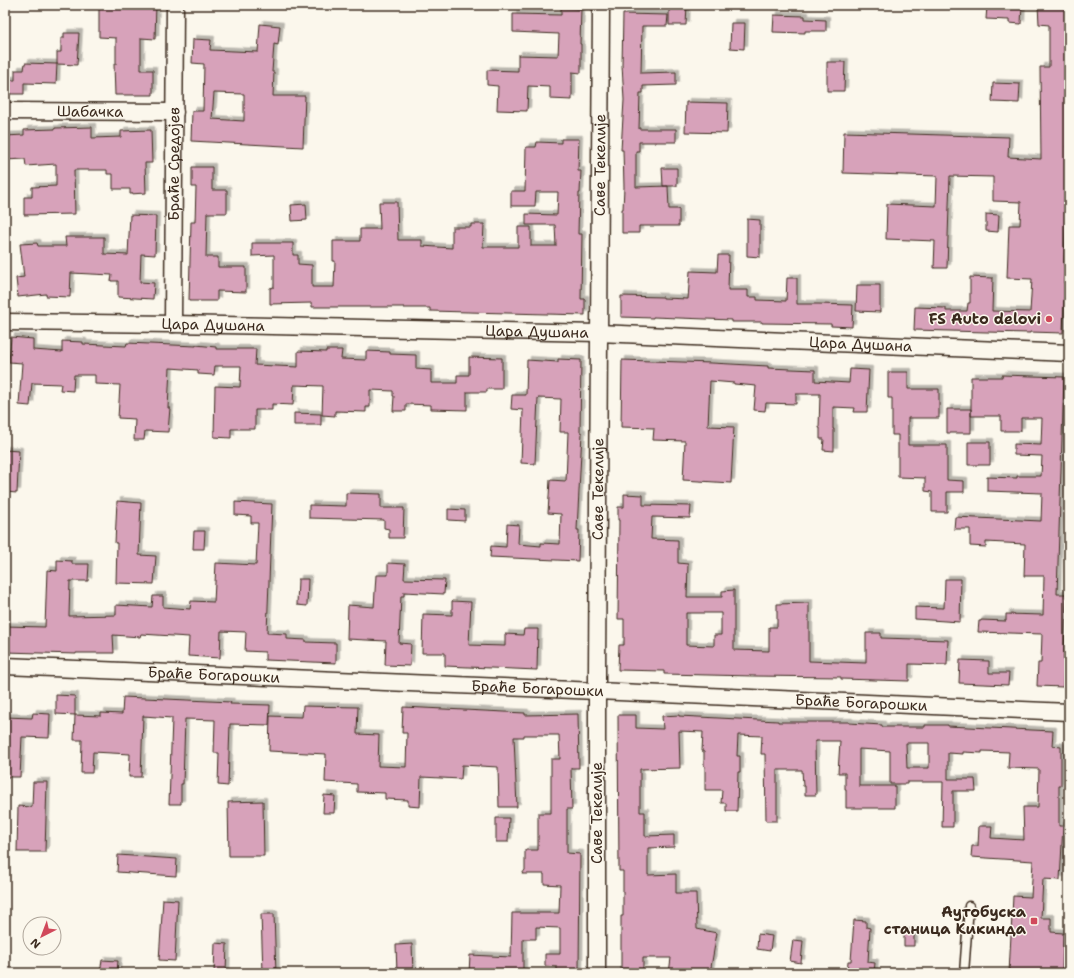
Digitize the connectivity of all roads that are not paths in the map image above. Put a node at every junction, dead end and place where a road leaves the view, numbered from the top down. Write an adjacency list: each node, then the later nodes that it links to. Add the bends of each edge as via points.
1 (175, 5): 4 (street, Браће Средојев)
2 (601, 5): 7 (street, Саве Текелије)
3 (5, 111): 4 (street, Шабачка)
4 (175, 112): 6 (street, Браће Средојев)
5 (5, 322): 6 (street, Цара Душана)
6 (173, 324): 7 (street, Цара Душана)
7 (598, 333): 8 (street, Цара Душана); 10 (street, Саве Текелије)
8 (1069, 353)
9 (5, 666): 10 (street, Браће Богарошки)
10 (597, 691): 11 (street, Браће Богарошки); 13 (street, Саве Текелије)
11 (1069, 712)
12 (969, 906): 14 (lane)
13 (597, 973)
14 (964, 973)

